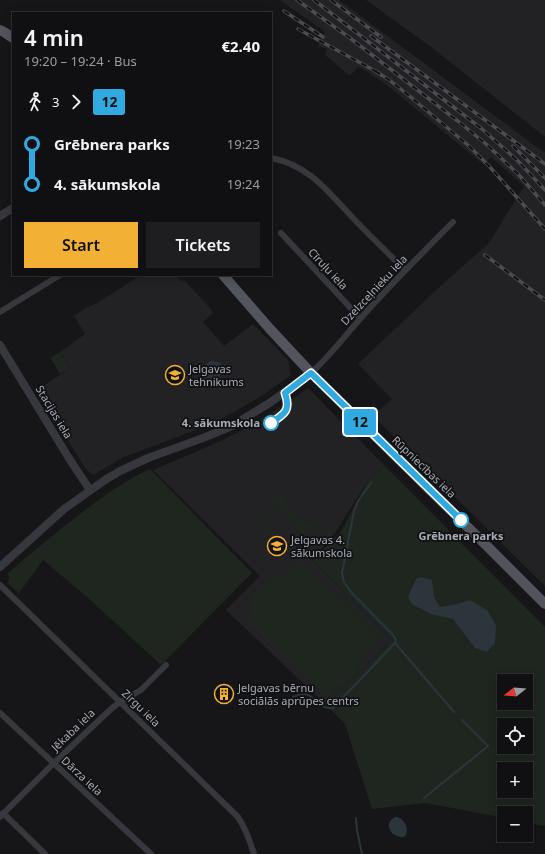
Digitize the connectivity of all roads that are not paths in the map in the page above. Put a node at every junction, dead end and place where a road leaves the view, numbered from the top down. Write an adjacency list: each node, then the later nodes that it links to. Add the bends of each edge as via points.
1 (1, 29): 2 (main road)
2 (12, 37)
3 (272, 158): 8 (street, via 293,164 330,192)
4 (12, 209): 5 (street)
5 (0, 216)
6 (454, 222): 8 (street, Dzelzceļnieku iela)
7 (281, 234): 12 (street, Cīruļu iela)
8 (405, 270): 12 (street, Dzelzceļnieku iela)
9 (58, 276): 11 (street)
10 (223, 276): 14 (main road, Rūpniecības iela)
11 (0, 312)
12 (360, 318): 14 (street, Dzelzceļnieku iela)
13 (0, 345): 15 (street, Stacijas iela)
14 (311, 373): 15 (street, via 232,426 156,455 115,474); 18 (main road, Rūpniecības iela)
15 (90, 490): 16 (street, via 64,509)
16 (0, 567)
17 (0, 585): 20 (street, Zirgu iela)
18 (545, 604)
19 (166, 665): 20 (street, Jēkaba iela, via 141,690)
20 (120, 702): 22 (street, Jēkaba iela); 26 (street, Zirgu iela, via 238,817 248,835)
21 (0, 713): 22 (street, Dārza iela)
22 (54, 763): 23 (street, Jēkaba iela); 25 (street, Dārza iela)
23 (2, 815): 24 (street)
24 (45, 854)
25 (151, 854)
26 (254, 854)

